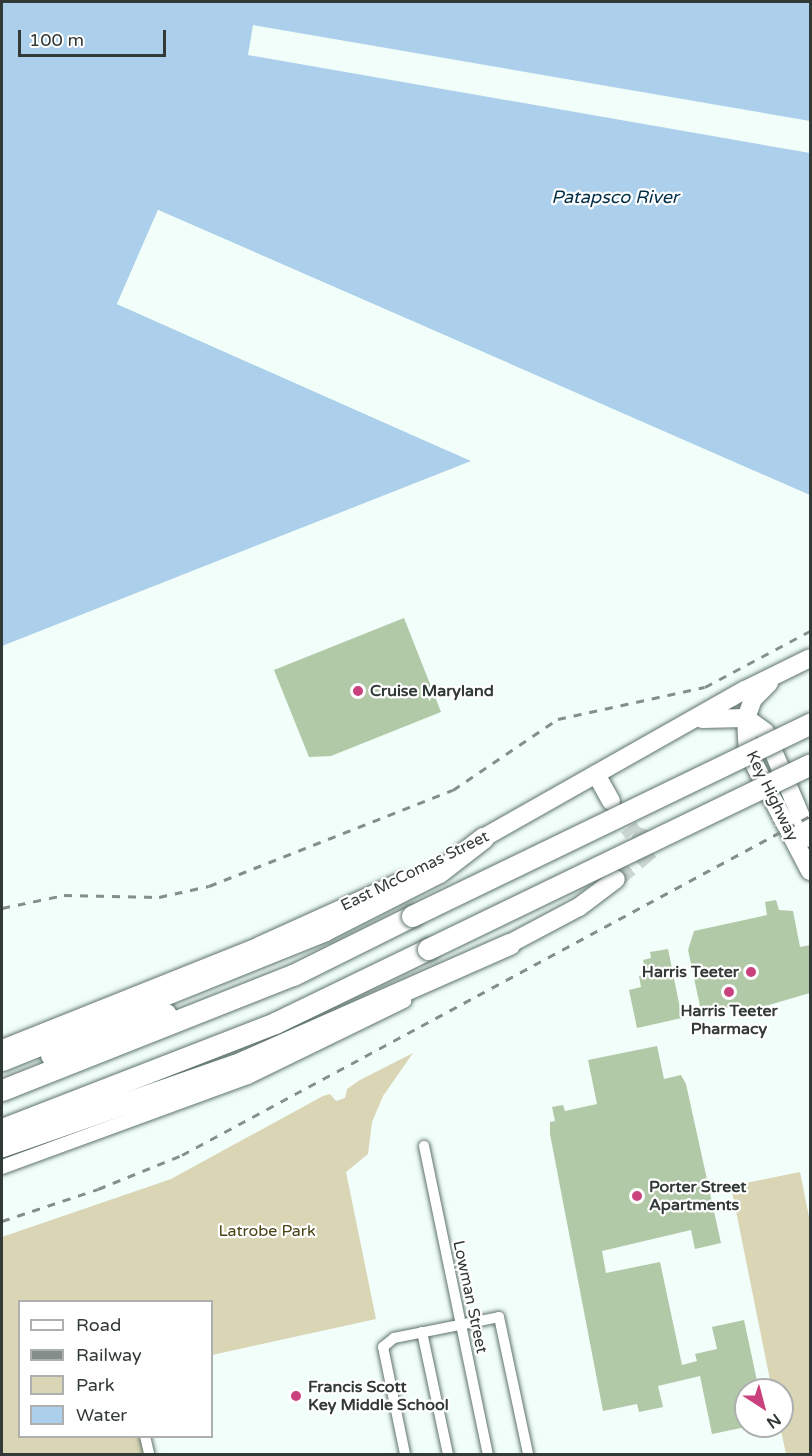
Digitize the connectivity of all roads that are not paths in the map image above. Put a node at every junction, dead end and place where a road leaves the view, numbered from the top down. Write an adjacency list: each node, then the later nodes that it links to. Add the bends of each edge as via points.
1 (810, 658): 2 (main road, East McComas Street)
2 (785, 671): 3 (main road, via 757,694); 4 (main road, East McComas Street)
3 (746, 718): 4 (main road, via 716,715); 10 (main road, Key Highway, via 774,744 792,803); 11 (main road, Key Highway, via 750,758)
4 (689, 722): 7 (main road, East McComas Street)
5 (810, 724): 13 (highway, bridge)
6 (810, 764): 15 (highway, bridge)
7 (596, 774): 8 (main road); 9 (main road, East McComas Street)
8 (610, 801)
9 (483, 838): 16 (street, East McComas Street, via 299,927); 17 (highway, via 439,872 326,930)
10 (810, 838)
11 (810, 871)
12 (616, 879): 14 (main road, via 579,907)
13 (412, 916): 18 (highway, via 153,1018); 19 (highway, via 276,982)
14 (509, 944): 22 (highway, via 235,1065); 24 (street, via 248,1077)
15 (428, 949): 20 (highway); 21 (highway, via 275,1023)
16 (2, 1047)
17 (2, 1060)
18 (2, 1072)
19 (2, 1090)
20 (2, 1114)
21 (2, 1129)
22 (2, 1146)
23 (424, 1146): 25 (street, Lowman Street)
24 (2, 1167)
25 (460, 1325): 26 (street); 31 (street, Lowman Street); 32 (street, via 499,1317)
26 (422, 1332): 29 (street, via 394,1338 383,1347); 30 (street)
27 (145, 1438): 28 (street)
28 (149, 1455)
29 (405, 1455)
30 (448, 1455)
31 (488, 1455)
32 (528, 1455)

